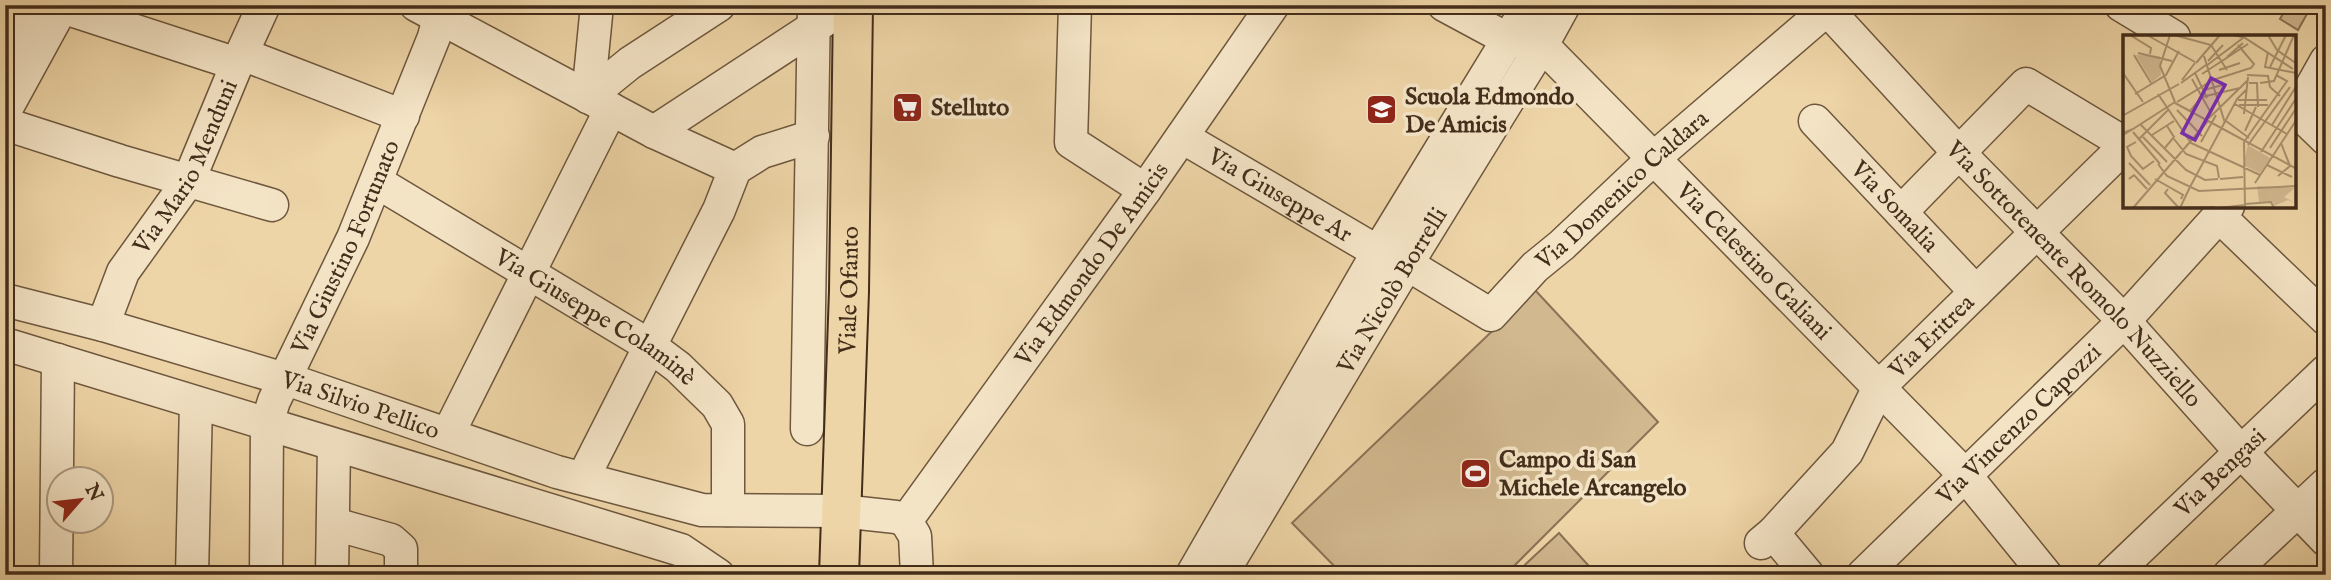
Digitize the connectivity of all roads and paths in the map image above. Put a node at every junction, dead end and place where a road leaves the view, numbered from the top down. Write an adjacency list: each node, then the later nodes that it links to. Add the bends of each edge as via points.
1 (264, 5): 20 (street, Via Mario Menduni)
2 (597, 5): 22 (street)
3 (719, 5): 22 (street, via 630,63)
4 (846, 5): 15 (street)
5 (853, 5): 68 (main road, Viale Ofanto)
6 (1075, 5): 39 (street, via 1071,142)
7 (1273, 5): 30 (street, Via Edmondo De Amicis)
8 (1444, 5): 17 (street)
9 (1529, 5): 17 (street, Via Nicolò Borrelli)
10 (1564, 5): 18 (street, Via Nicolò Borrelli)
11 (2121, 5): 16 (street)
12 (53, 6): 19 (street); 20 (street); 23 (street)
13 (1827, 7): 34 (street, Via Sottotenente Romolo Nuzziello); 35 (street, Via Domenico Caldara)
14 (433, 9): 22 (street); 25 (street, Via Giustino Fortunato, via 434,37)
15 (814, 17): 28 (street); 29 (street, Viale Ofanto)
16 (2171, 35)
17 (1509, 40): 18 (street); 44 (street, Via Nicolò Borrelli)
18 (1542, 45): 35 (street, Via Celestino Galiani); 45 (street, Via Nicolò Borrelli)
19 (5, 55)
20 (239, 59): 25 (street); 37 (street, Via Mario Menduni)
21 (2326, 61): 24 (street)
22 (599, 103): 28 (street); 46 (street)
23 (5, 111)
24 (2296, 112): 31 (street)
25 (402, 116): 38 (street, Via Giustino Fortunato)
26 (1815, 121): 41 (street, Via Somalia)
27 (5, 124): 37 (street)
28 (654, 132): 36 (street)
29 (813, 136): 36 (street, via 762,152); 60 (street, Viale Ofanto)
30 (1182, 137): 39 (street, Via Edmondo De Amicis); 44 (street, Via Giuseppe Ar)
31 (2326, 139)
32 (2123, 144): 34 (street, via 2026,84)
33 (2123, 146): 43 (street, Via Eritrea)
34 (1959, 153): 41 (street); 43 (street, Via Sottotenente Romolo Nuzziello)
35 (1654, 158): 45 (street, Via Domenico Caldara, via 1535,267 1491,315); 57 (street, Via Celestino Galiani)
36 (735, 169): 53 (street)
37 (189, 180): 40 (street); 51 (street, Via Mario Menduni, via 123,272)
38 (377, 182): 46 (street, Via Giuseppe Colaminè); 56 (street, Via Giustino Fortunato)
39 (1145, 190): 70 (street, Via Edmondo De Amicis)
40 (272, 205)
41 (1901, 212): 47 (street, Via Somalia)
42 (2224, 212): 49 (street); 50 (street, Via Vincenzo Capozzi)
43 (2037, 234): 47 (street, Via Eritrea); 50 (street, Via Sottotenente Romolo Nuzziello)
44 (1378, 252): 81 (street, Via Nicolò Borrelli)
45 (1407, 264): 82 (street, Via Nicolò Borrelli)
46 (527, 273): 53 (street, Via Giuseppe Colaminè); 61 (street)
47 (1976, 292): 57 (street, Via Eritrea)
48 (5, 300): 51 (street, Via Silvio Pellico)
49 (2326, 319)
50 (2124, 321): 63 (street, Via Sottotenente Romolo Nuzziello); 64 (street, Via Vincenzo Capozzi)
51 (103, 325): 56 (street, Via Silvio Pellico)
52 (5, 344): 54 (street, Via Silvio Pellico)
53 (650, 346): 65 (street); 67 (street, Via Giuseppe Colaminè, via 717,405 728,424)
54 (58, 360): 58 (street, Via Silvio Pellico); 74 (street)
55 (2326, 371): 63 (street, Via Bengasi)
56 (285, 379): 59 (street, Via Giustino Fortunato); 61 (street, Via Silvio Pellico)
57 (1879, 387): 64 (street, Via Celestino Galiani); 83 (street, Via Eritrea, via 1847,452 1767,538)
58 (196, 403): 59 (street, Via Silvio Pellico); 75 (street)
59 (267, 423): 62 (street, Via Silvio Pellico); 76 (street, Via Giustino Fortunato)
60 (807, 429)
61 (448, 434): 65 (street, Via Silvio Pellico)
62 (334, 445): 71 (street, Via Silvio Pellico); 73 (street, Via Silvio Pellico, via 681,550)
63 (2241, 453): 69 (street, Via Sottotenente Romolo Nuzziello); 86 (street, Via Bengasi)
64 (1965, 475): 84 (street, Via Vincenzo Capozzi); 85 (street, Via Celestino Galiani)
65 (583, 478): 67 (street, Via Silvio Pellico, via 702,510)
66 (2326, 484): 69 (street)
67 (721, 510): 68 (street, Via Silvio Pellico); 73 (street, Via Silvio Pellico, via 702,523 699,534)
68 (841, 511): 70 (street, Via Silvio Pellico); 79 (main road, Viale Ofanto)
69 (2298, 511): 72 (street, Via Sottotenente Romolo Nuzziello); 87 (street)
70 (906, 521): 80 (street, via 915,536)
71 (334, 524): 77 (street, Via Silvio Pellico); 78 (street, via 391,540 401,549)
72 (2326, 540)
73 (708, 568)
74 (56, 575)
75 (192, 575)
76 (266, 575)
77 (332, 575)
78 (401, 575)
79 (839, 575)
80 (917, 575)
81 (1192, 575)
82 (1221, 575)
83 (1808, 575)
84 (1863, 575)
85 (2046, 575)
86 (2112, 575)
87 (2229, 575)

